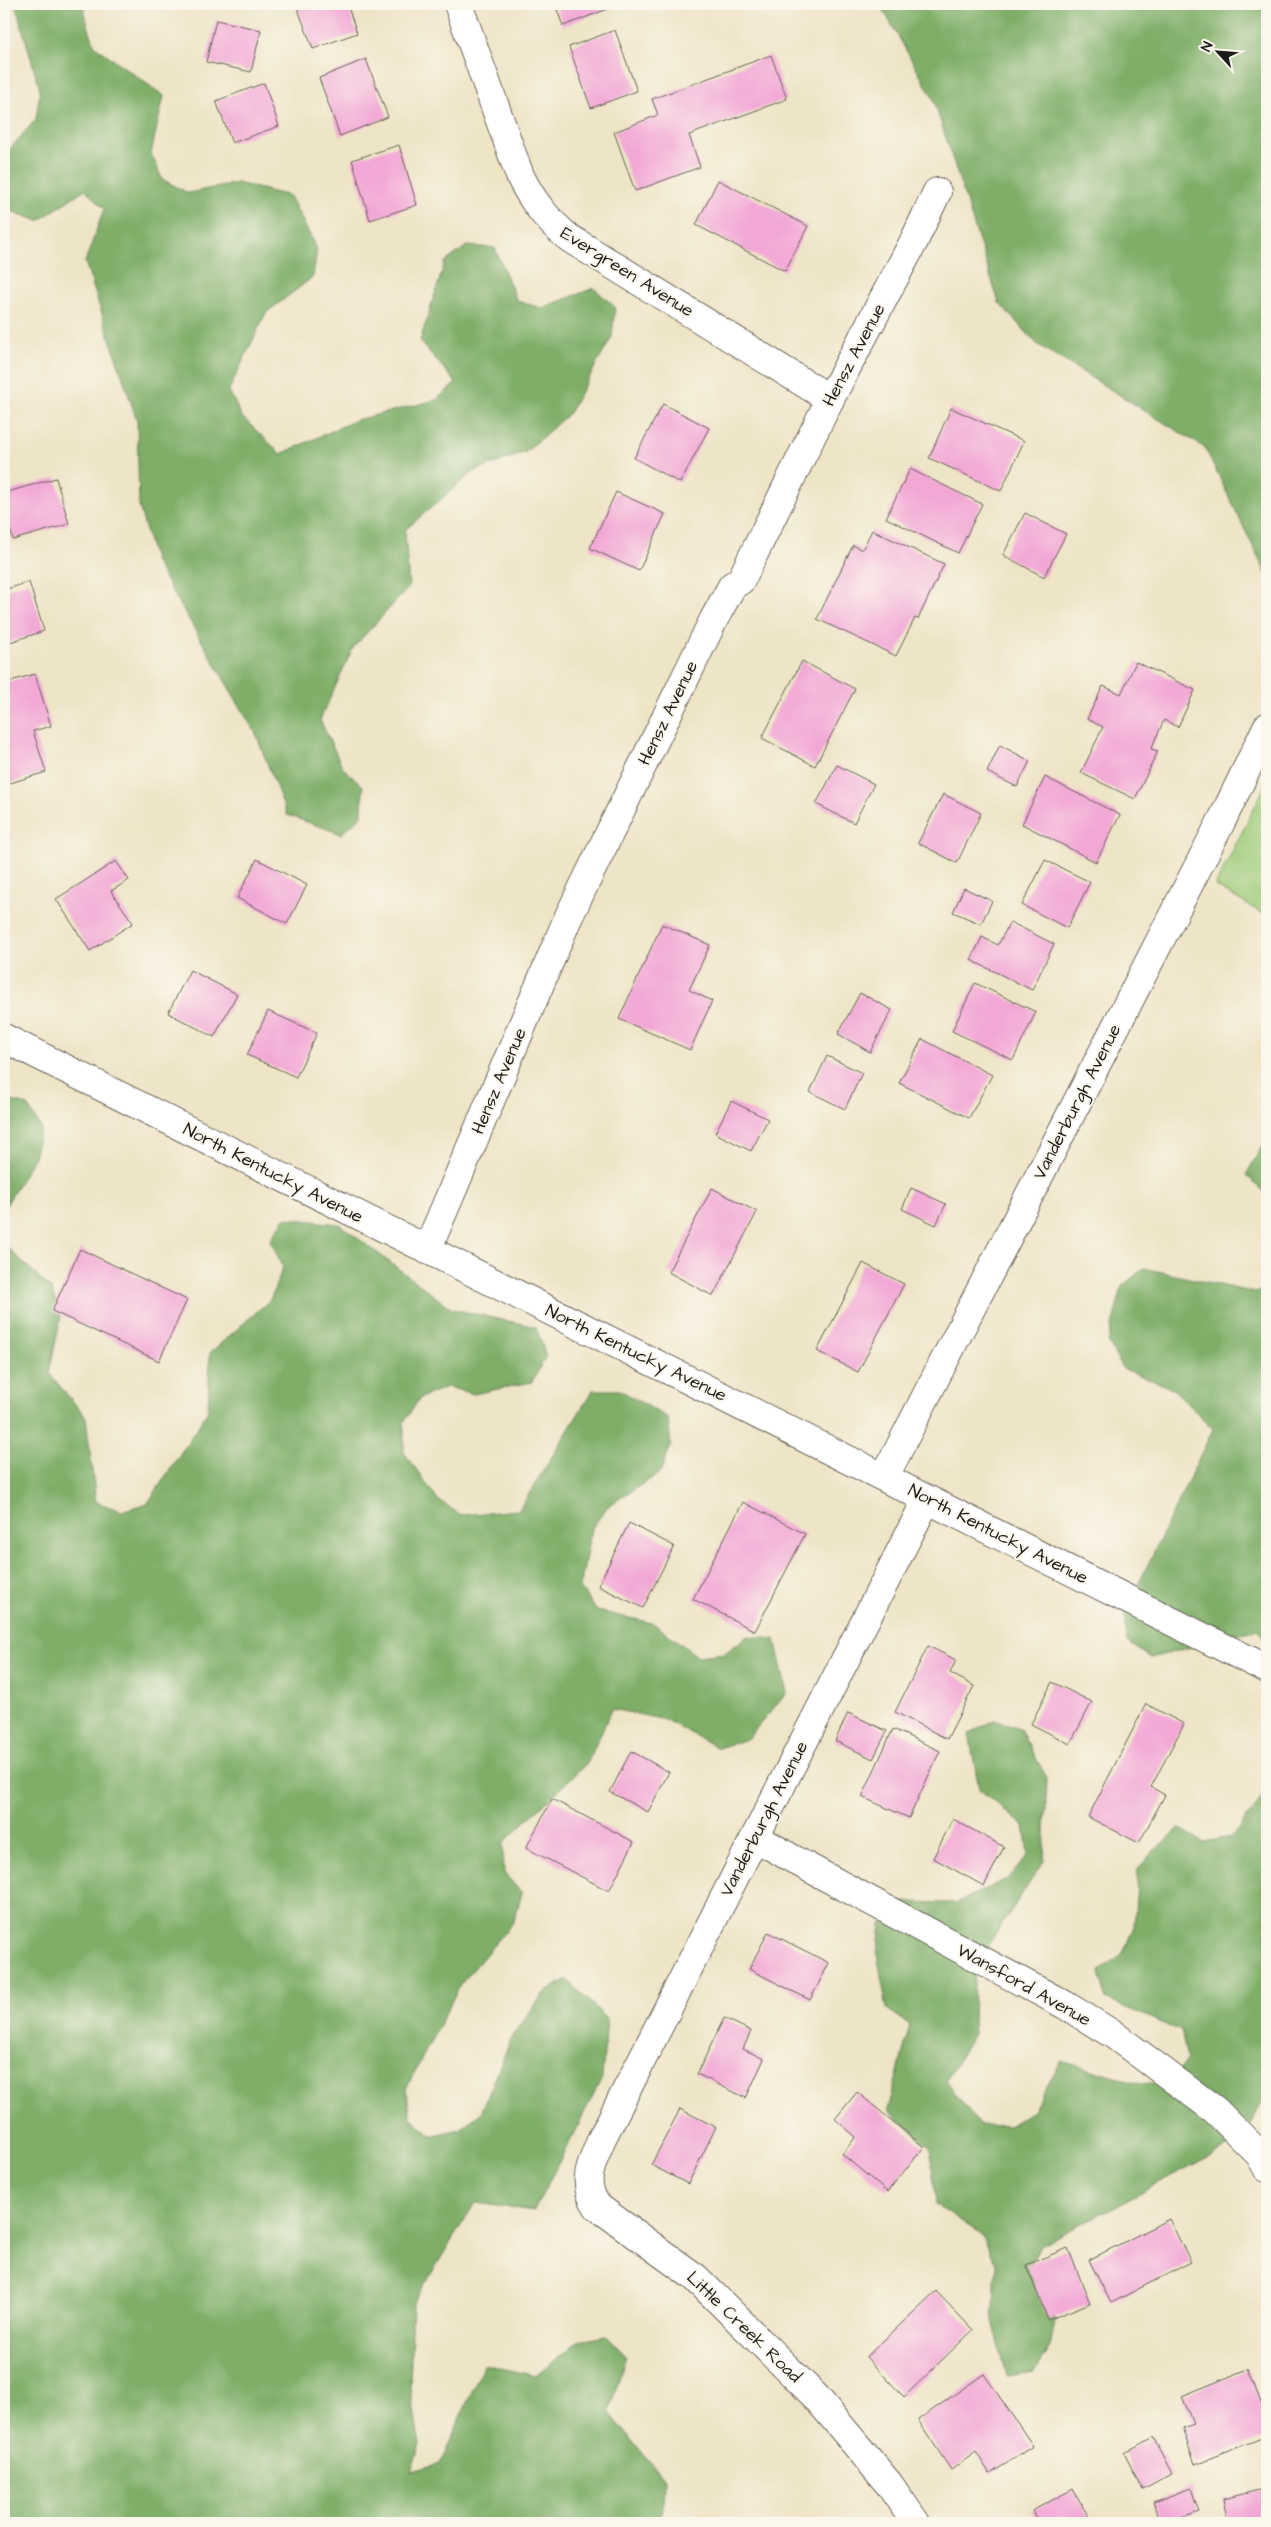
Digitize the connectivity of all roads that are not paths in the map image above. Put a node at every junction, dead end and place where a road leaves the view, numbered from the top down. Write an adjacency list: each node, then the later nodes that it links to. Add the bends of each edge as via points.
1 (458, 4): 3 (street, Evergreen Avenue, via 520,176 532,200 549,222 569,238)
2 (937, 192): 3 (street, Hensz Avenue)
3 (830, 399): 6 (street, Hensz Avenue, via 741,580 732,586 713,621 568,918)
4 (1267, 727): 7 (street, Vanderburgh Avenue)
5 (4, 1038): 6 (street, North Kentucky Avenue)
6 (427, 1250): 7 (street, North Kentucky Avenue)
7 (885, 1476): 8 (street, North Kentucky Avenue)
8 (927, 1499): 9 (street, North Kentucky Avenue); 10 (street, Vanderburgh Avenue)
9 (1267, 1669)
10 (755, 1837): 11 (street, Vanderburgh Avenue); 12 (street, Wansford Avenue, via 1066,2005 1114,2035 1215,2110 1260,2154)
11 (601, 2140): 13 (street, Little Creek Road, via 587,2179 590,2197 598,2207 696,2278 816,2397 890,2484)
12 (1267, 2168)
13 (916, 2523)

